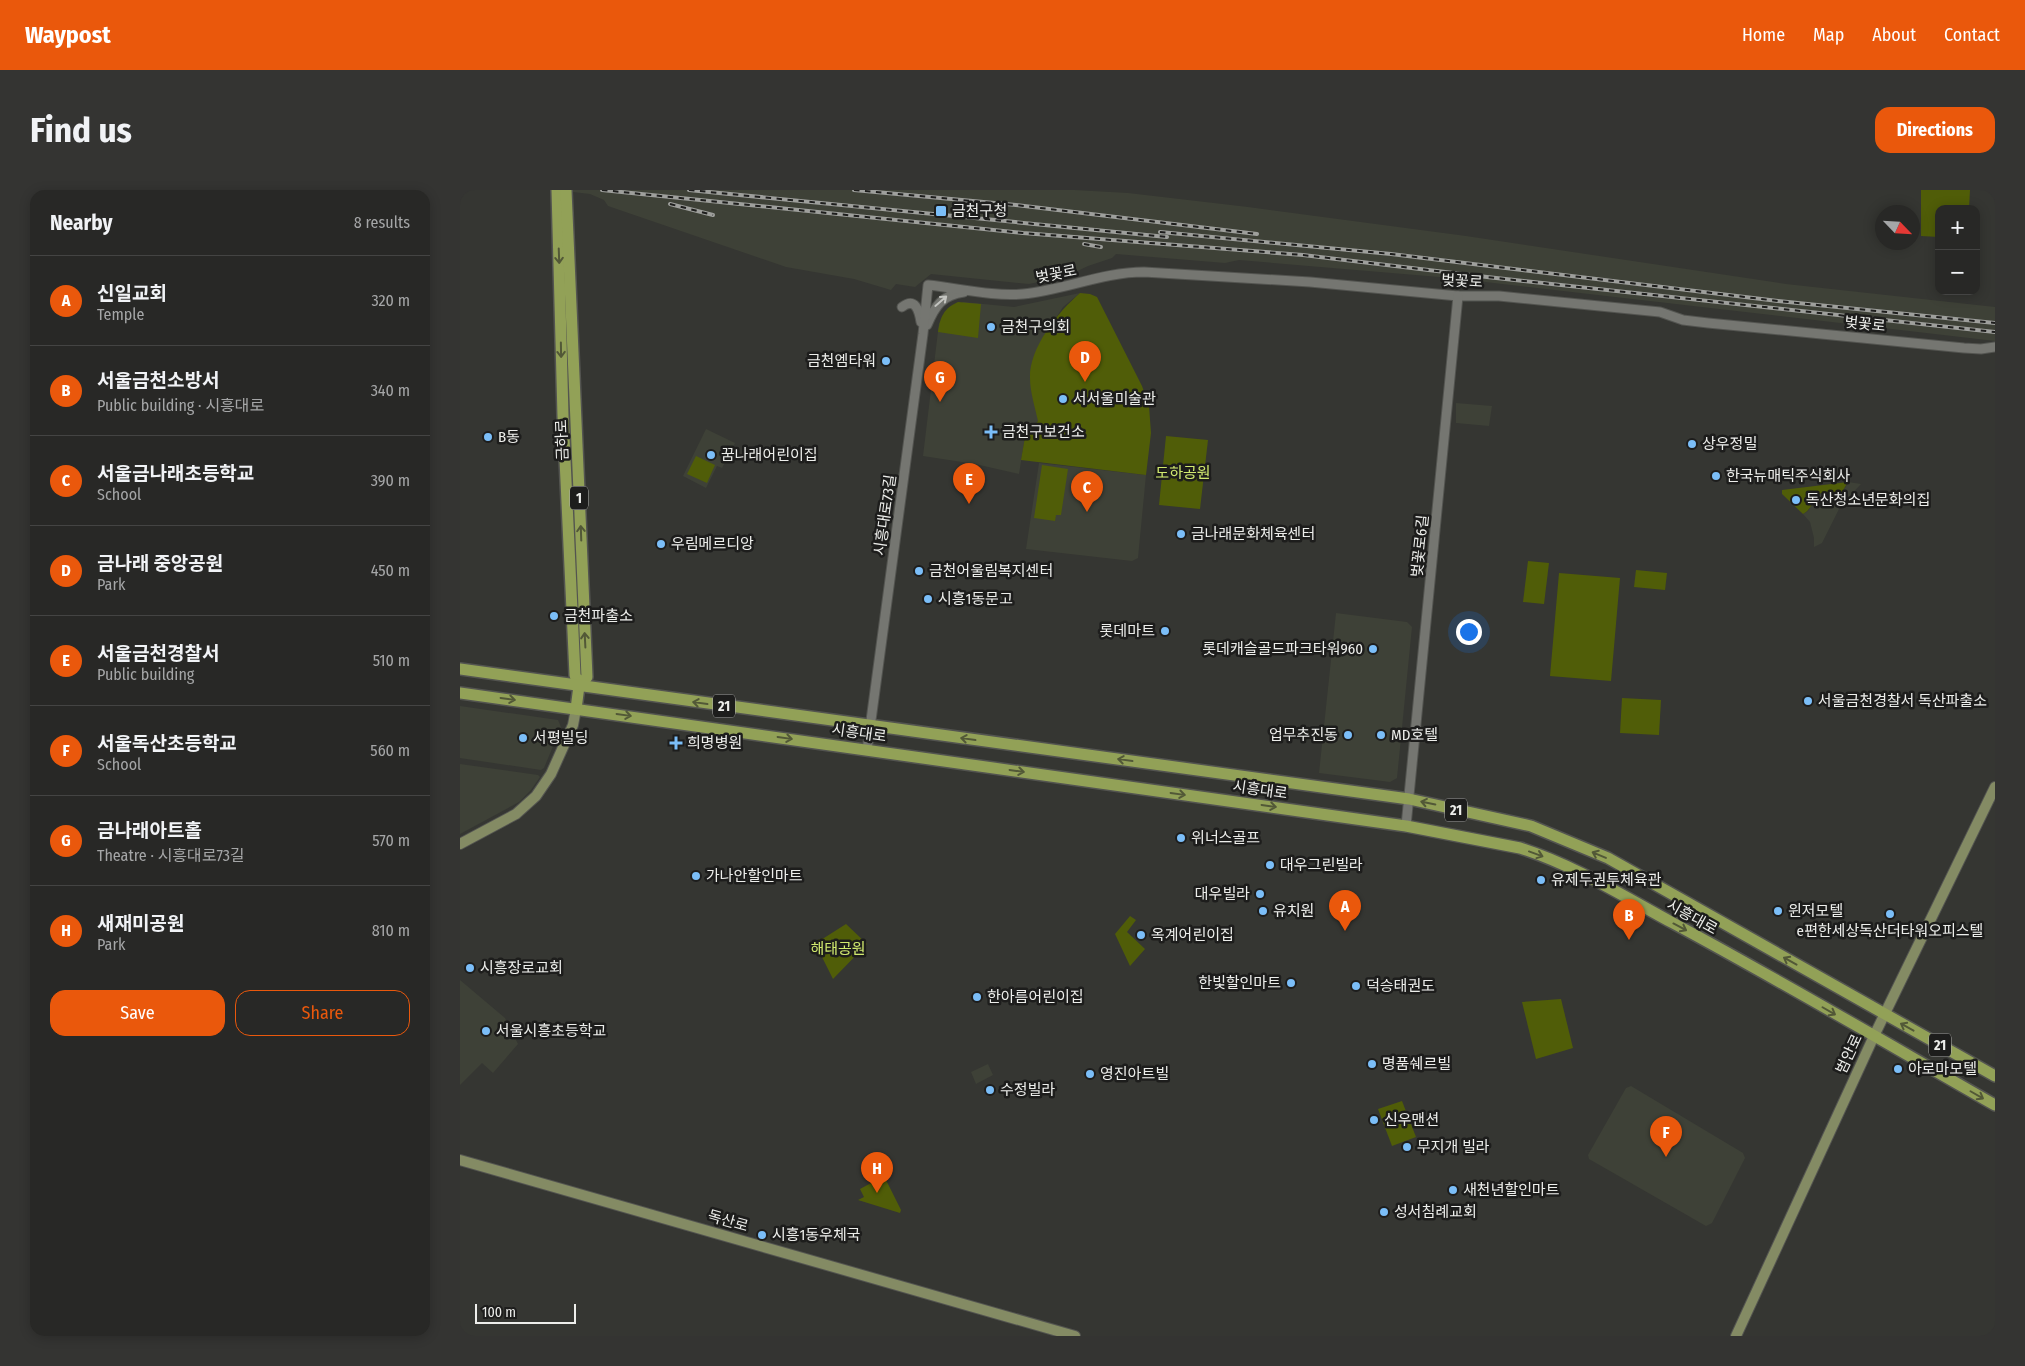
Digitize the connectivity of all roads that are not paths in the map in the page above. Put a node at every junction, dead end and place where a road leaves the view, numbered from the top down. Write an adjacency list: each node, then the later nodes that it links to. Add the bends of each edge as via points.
1 (558, 190): 6 (main road, 금하로 / 1, one-way to 6)
2 (566, 190): 6 (main road, 금하로 / 1)
3 (928, 285): 4 (street, 벚꽃로); 8 (street, 시흥대로73길)
4 (976, 290): 5 (street, 벚꽃로, via 1027,293 1144,272 1310,282); 8 (street, one-way to 4, via 940,300)
5 (1458, 296): 9 (street, 벚꽃로, via 1500,296 1660,312 1683,320 1954,347); 17 (street, 벚꽃로6길)
6 (566, 301): 11 (main road, 금하로 / 1, via 587,677)
7 (902, 308): 8 (street, via 912,303 919,309)
8 (923, 334): 14 (street, 시흥대로73길)
9 (1995, 347)
10 (460, 669): 11 (main road, 시흥대로)
11 (579, 686): 13 (main road, 금하로 / 1); 14 (main road, 시흥대로 / 21, one-way to 11)
12 (460, 693): 13 (main road, 시흥대로, one-way to 13)
13 (576, 709): 15 (main road, 시흥대로 / 21, one-way to 15); 19 (main road, 금하로, via 573,725 552,774 536,796 516,814)
14 (870, 726): 15 (street, 시흥대로73길); 17 (main road, 시흥대로 / 21, one-way to 14)
15 (867, 750): 18 (main road, 시흥대로 / 21, one-way to 18)
16 (1995, 787): 20 (main road, 범안로)
17 (1409, 799): 18 (street, 벚꽃로6길); 20 (main road, 시흥대로 / 21, one-way to 17, via 1608,858 1531,826)
18 (1406, 826): 21 (main road, 시흥대로 / 21, one-way to 21, via 1538,854 1703,939)
19 (460, 844)
20 (1884, 1014): 21 (main road, 범안로); 22 (main road, 시흥대로 / 21, one-way to 20)
21 (1874, 1036): 23 (main road, 시흥대로 / 21, one-way to 23); 26 (main road, 범안로)
22 (1995, 1076)
23 (1995, 1105)
24 (460, 1160): 25 (main road, 독산로)
25 (1075, 1336)
26 (1736, 1336)

